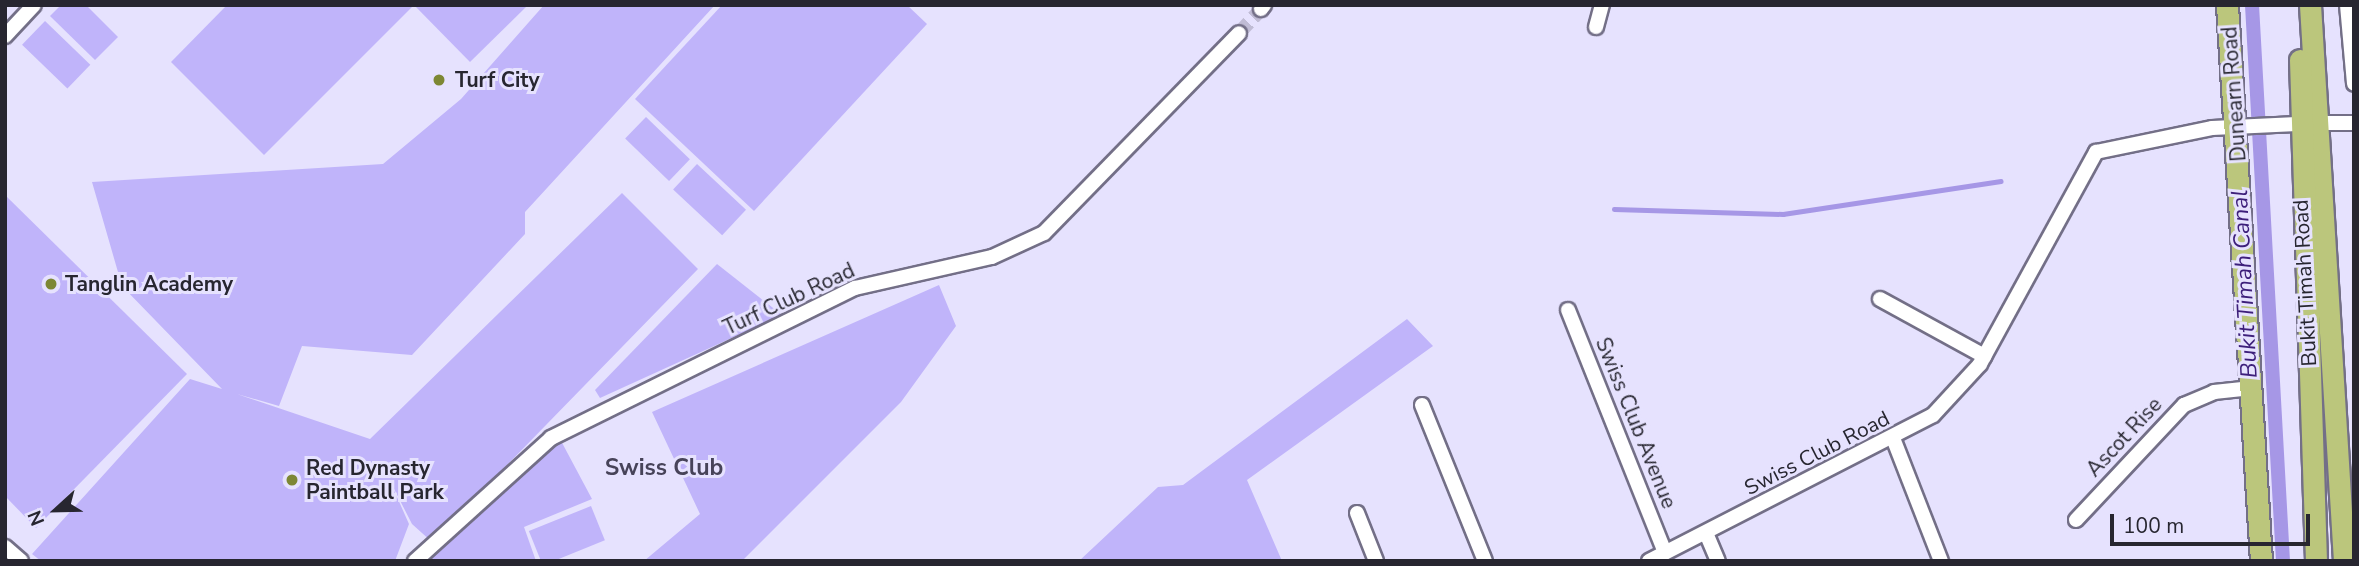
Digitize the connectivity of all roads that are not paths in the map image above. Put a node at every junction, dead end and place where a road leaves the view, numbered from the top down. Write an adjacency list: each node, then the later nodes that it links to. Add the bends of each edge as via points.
1 (34, 5): 10 (street)
2 (1602, 5): 7 (street)
3 (2227, 5): 14 (highway, Dunearn Road)
4 (2297, 5): 12 (highway, Bukit Timah Road)
5 (2310, 5): 12 (highway)
6 (2347, 5): 8 (street)
7 (1596, 27)
8 (2351, 30): 11 (street)
9 (1239, 33): 28 (street, Turf Club Road, via 1044,233 992,257 855,288 577,425 515,466)
10 (5, 36)
11 (2354, 84)
12 (2299, 123): 13 (street); 14 (street); 21 (highway); 35 (highway, Bukit Timah Road)
13 (2354, 123)
14 (2243, 126): 17 (street, Swiss Club Road, via 2096,152); 18 (highway, Dunearn Road)
15 (1880, 299): 17 (street)
16 (1567, 310): 26 (street, Swiss Club Avenue)
17 (1984, 356): 20 (street, Swiss Club Road, via 1933,415)
18 (2252, 388): 23 (street, Ascot Rise, via 2214,392 2184,405); 34 (highway, Dunearn Road)
19 (1422, 405): 30 (street)
20 (1893, 438): 24 (street, Swiss Club Road); 33 (street)
21 (2346, 494): 36 (highway)
22 (1357, 513): 29 (street)
23 (2076, 520)
24 (1706, 533): 26 (street, Swiss Club Road); 32 (street)
25 (5, 547): 27 (street)
26 (1665, 552): 31 (street, Swiss Club Road)
27 (20, 561)
28 (415, 561)
29 (1376, 561)
30 (1485, 561)
31 (1649, 561)
32 (1718, 561)
33 (1941, 561)
34 (2261, 561)
35 (2316, 561)
36 (2344, 561)

